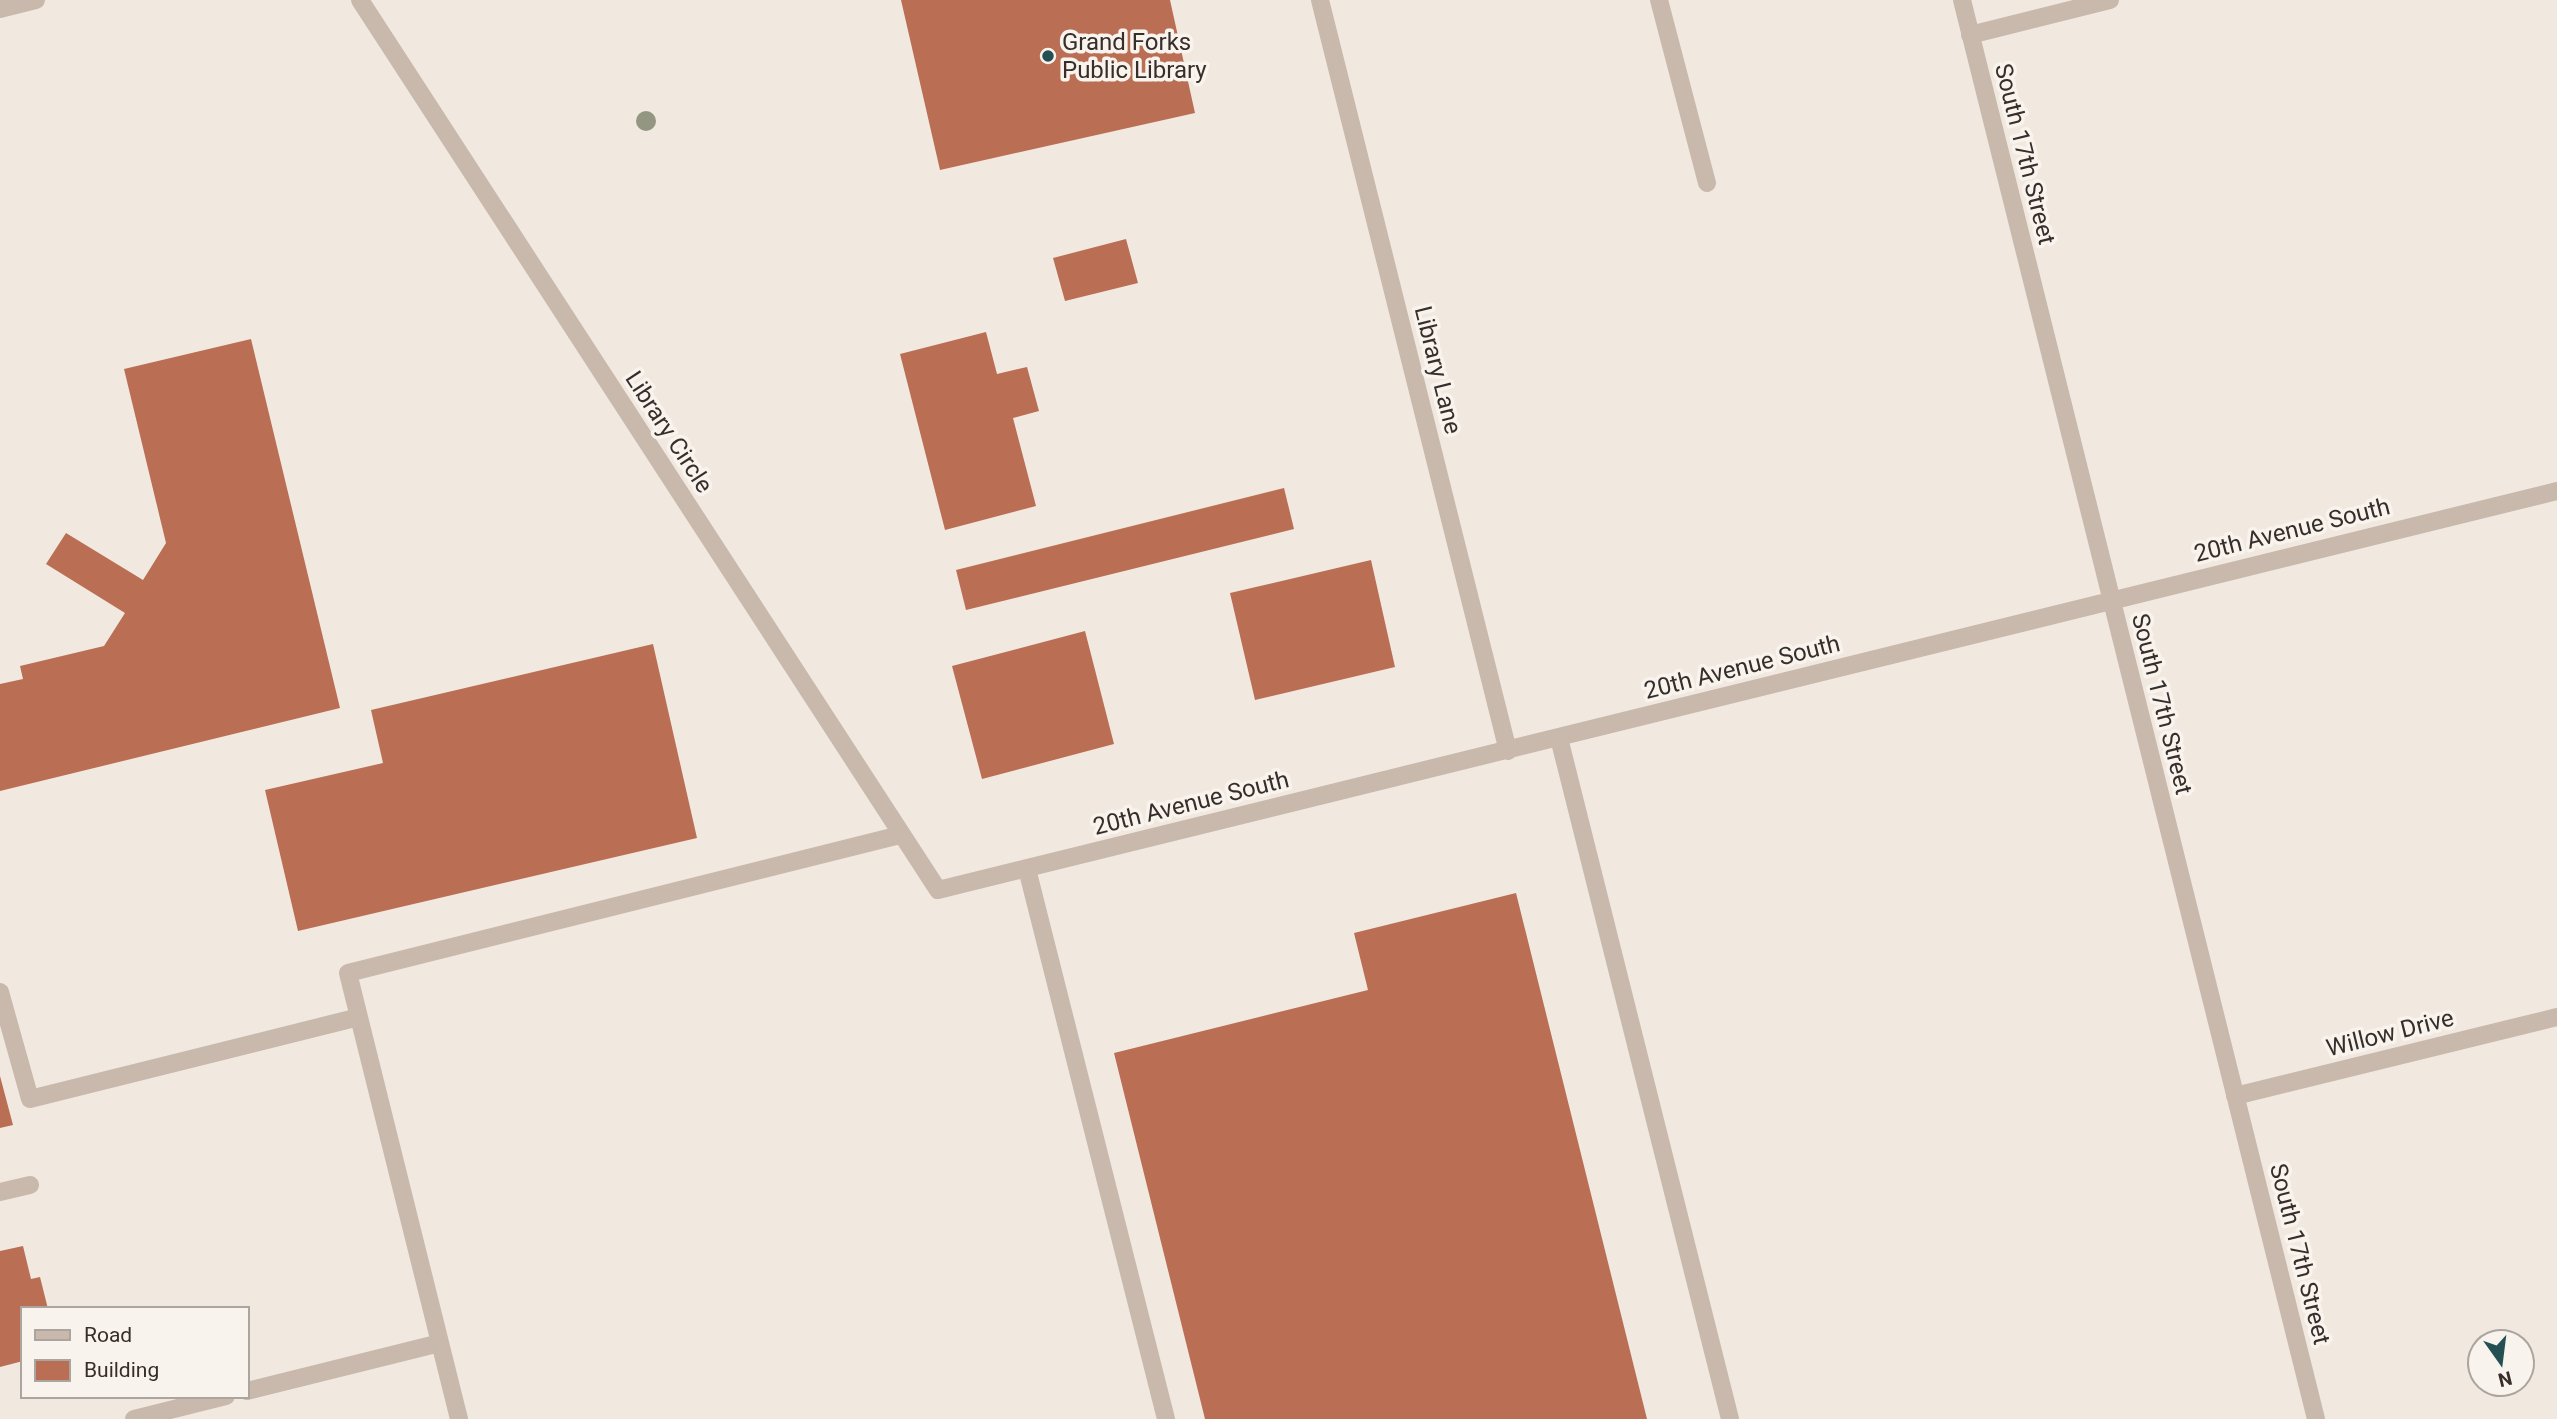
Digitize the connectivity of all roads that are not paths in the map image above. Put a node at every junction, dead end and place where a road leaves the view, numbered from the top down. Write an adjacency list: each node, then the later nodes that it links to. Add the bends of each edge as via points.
1 (36, 0): 7 (street)
2 (360, 0): 14 (street, Library Circle)
3 (1320, 0): 13 (street, Library Lane)
4 (1659, 0): 9 (street)
5 (1962, 0): 8 (street, South 17th Street)
6 (2110, 0): 8 (street)
7 (0, 9)
8 (1970, 35): 11 (street, South 17th Street)
9 (1707, 183)
10 (2557, 491): 11 (street, 20th Avenue South)
11 (2111, 600): 12 (street, 20th Avenue South); 20 (street, South 17th Street)
12 (1559, 738): 13 (street, 20th Avenue South); 29 (street)
13 (1508, 751): 15 (street, 20th Avenue South)
14 (900, 835): 16 (street, Library Circle); 18 (street, via 348,973)
15 (1027, 869): 16 (street, 20th Avenue South); 28 (street)
16 (938, 890)
17 (0, 992): 18 (street, via 30,1099)
18 (359, 1017): 23 (street)
19 (2557, 1017): 20 (street, Willow Drive)
20 (2235, 1096): 30 (street, South 17th Street)
21 (30, 1185): 22 (street)
22 (0, 1192)
23 (440, 1343): 24 (street); 27 (street)
24 (248, 1391)
25 (218, 1398): 26 (street)
26 (135, 1419)
27 (459, 1419)
28 (1166, 1419)
29 (1730, 1419)
30 (2316, 1419)

